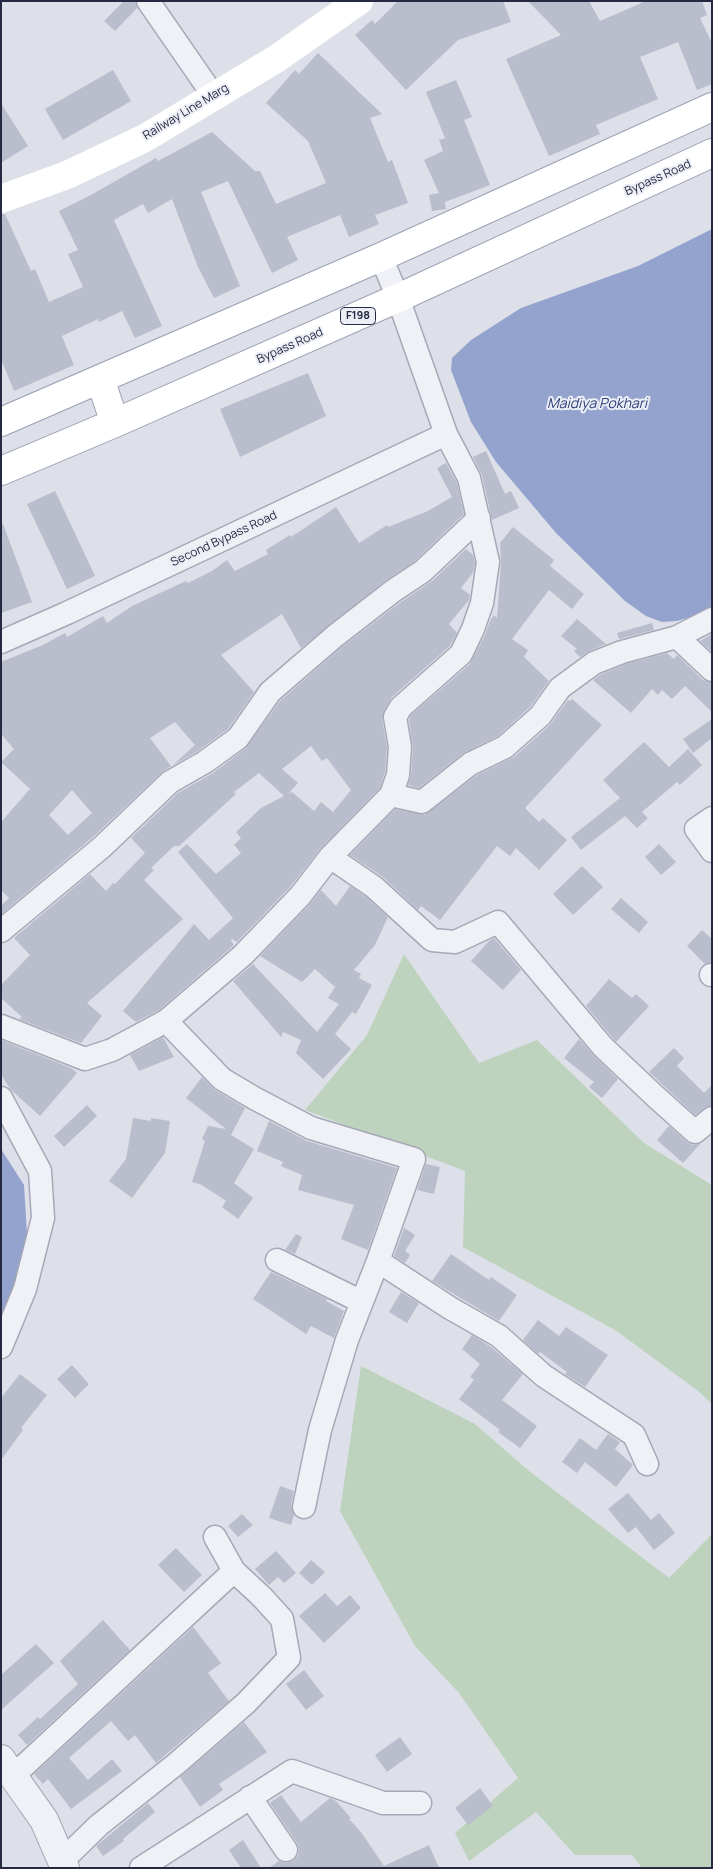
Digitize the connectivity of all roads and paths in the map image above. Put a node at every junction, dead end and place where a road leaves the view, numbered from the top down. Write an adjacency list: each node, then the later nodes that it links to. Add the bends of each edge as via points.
1 (148, 1): 3 (street)
2 (357, 2): 3 (main road, Railway Line Marg, via 276,59)
3 (214, 95): 6 (main road, Railway Line Marg, via 145,138 67,175)
4 (712, 107): 7 (main road)
5 (712, 153): 8 (main road, Bypass Road / F198)
6 (1, 199)
7 (381, 256): 8 (street); 9 (main road)
8 (398, 298): 11 (main road, Bypass Road / F198); 12 (street)
9 (100, 379): 10 (main road); 11 (main road)
10 (1, 422)
11 (115, 424): 13 (main road, Bypass Road / F198)
12 (446, 434): 14 (street, via 469,478); 17 (street, Second Bypass Road)
13 (1, 471)
14 (479, 518): 19 (street, via 488,562 482,603 460,654 401,707 395,717 400,747 398,775); 23 (street, via 423,572 335,636 270,692 238,738 170,782 102,847)
15 (712, 619): 16 (street)
16 (677, 638): 18 (street); 19 (street, via 594,663 560,688 540,716 505,747 470,764 422,802)
17 (1, 642)
18 (712, 670)
19 (391, 795): 22 (street)
20 (712, 818): 21 (street, via 696,829)
21 (712, 851)
22 (330, 857): 24 (street, via 300,896 243,954); 27 (street, via 374,887 432,940 455,942 498,922 603,1047 656,1097 695,1132)
23 (1, 931)
24 (166, 1021): 25 (street, via 112,1050 85,1060); 29 (street, via 222,1079 254,1098 311,1128 414,1159)
25 (1, 1026)
26 (1, 1098): 31 (street, via 40,1170 42,1218 25,1289)
27 (712, 1118)
28 (277, 1260): 30 (street)
29 (378, 1261): 30 (street); 32 (street, via 499,1336 544,1376 634,1435)
30 (362, 1302): 33 (street, via 320,1430)
31 (1, 1347)
32 (647, 1464)
33 (304, 1507)
34 (215, 1537): 35 (street)
35 (234, 1571): 36 (street); 40 (street, via 282,1620 289,1658 246,1703 99,1825)
36 (7, 1768): 40 (street, via 44,1820)
37 (250, 1797): 38 (street, via 292,1770 383,1803); 39 (street); 41 (street)
38 (420, 1804)
39 (286, 1850)
40 (64, 1864)
41 (141, 1868)

